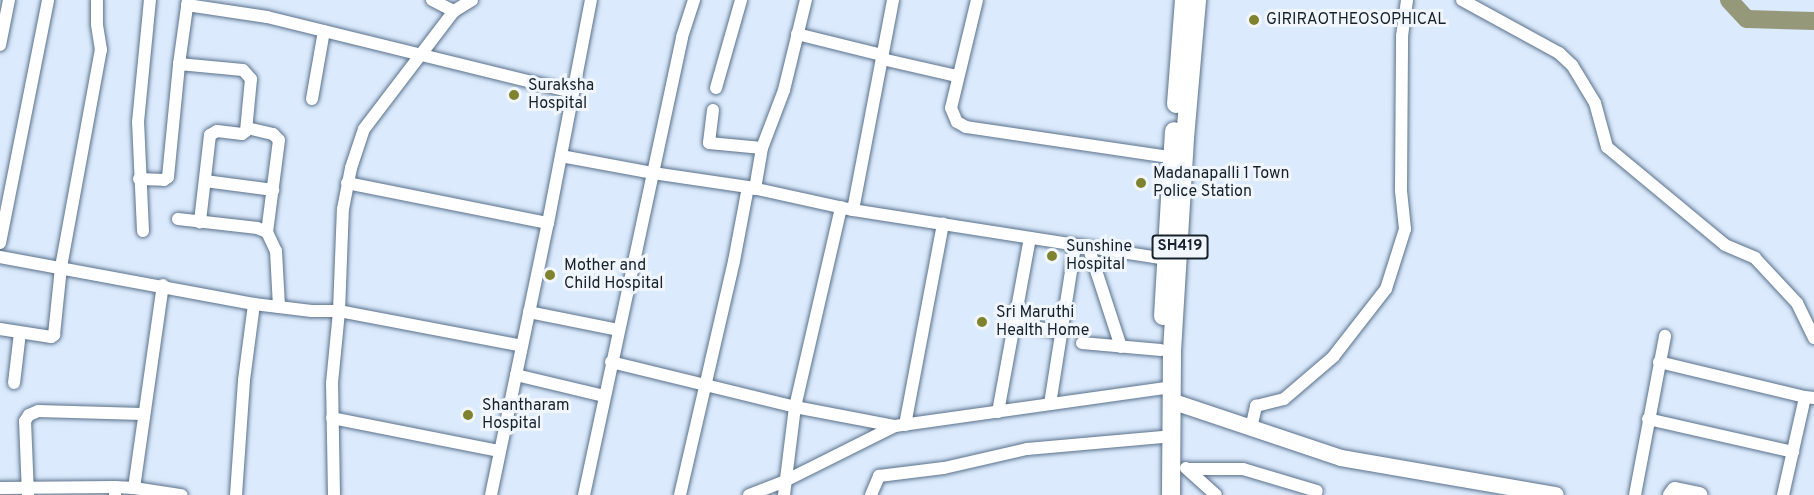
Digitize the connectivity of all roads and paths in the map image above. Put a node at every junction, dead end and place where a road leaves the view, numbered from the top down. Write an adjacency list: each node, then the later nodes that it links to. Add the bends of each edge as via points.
1 (9, 0): 22 (street)
2 (48, 0): 49 (street)
3 (97, 0): 54 (street, via 101,50)
4 (150, 0): 36 (street, via 139,96)
5 (432, 0): 19 (street)
6 (472, 0): 19 (street)
7 (591, 0): 28 (street)
8 (694, 0): 35 (street, via 682,37)
9 (741, 0): 27 (street)
10 (806, 0): 21 (street)
11 (893, 0): 24 (street)
12 (977, 0): 26 (street)
13 (1184, 0): 34 (main road, SH419)
14 (1197, 0): 34 (main road, SH419)
15 (1407, 0): 86 (street, via 1402,36 1401,189 1405,229 1386,289 1333,357 1284,399 1256,406)
16 (1462, 0): 66 (street, via 1565,59 1596,103 1607,147 1725,244 1755,258 1797,303)
17 (188, 3): 18 (street); 25 (street)
18 (218, 5): 20 (street)
19 (454, 11): 23 (street)
20 (324, 31): 23 (street); 29 (street)
21 (797, 34): 24 (street); 32 (street, via 784,90)
22 (0, 45)
23 (421, 54): 28 (street); 38 (street, via 364,129)
24 (882, 57): 26 (street); 41 (street)
25 (178, 64): 31 (street, via 247,72 251,79); 36 (street, via 168,177)
26 (957, 76): 34 (street, via 951,108 957,122 966,127)
27 (716, 88)
28 (573, 92): 33 (street)
29 (312, 99)
30 (712, 110): 32 (street, via 709,143)
31 (247, 128): 37 (street, via 242,134 217,131 210,135); 40 (street, via 273,134 279,140)
32 (762, 148): 39 (street)
33 (561, 156): 35 (street); 44 (street)
34 (1178, 158): 53 (main road, SH419)
35 (653, 173): 39 (street); 62 (street)
36 (139, 179): 46 (street)
37 (205, 181): 40 (street); 43 (street)
38 (348, 183): 44 (street); 58 (street, via 343,209)
39 (751, 188): 41 (street); 75 (street)
40 (273, 190): 47 (street)
41 (847, 208): 45 (street); 80 (street)
42 (178, 219): 43 (street)
43 (200, 222): 47 (street)
44 (548, 224): 59 (street)
45 (943, 225): 48 (street); 85 (street)
46 (143, 231)
47 (267, 232): 57 (street, via 276,251)
48 (1030, 238): 50 (street); 60 (street)
49 (0, 243)
50 (1075, 246): 51 (street); 64 (street)
51 (1089, 249): 53 (street); 69 (street)
52 (0, 257): 54 (street)
53 (1172, 260): 70 (main road, SH419); 76 (main road, SH419)
54 (61, 267): 55 (street); 63 (street, via 54,335)
55 (163, 285): 56 (street); 82 (street)
56 (254, 304): 57 (street); 100 (street)
57 (279, 307): 58 (street)
58 (339, 311): 68 (street); 83 (street)
59 (530, 312): 62 (street); 68 (street)
60 (1014, 322): 64 (street); 81 (street)
61 (0, 329): 63 (street)
62 (618, 330): 71 (street)
63 (20, 333): 74 (street)
64 (1061, 333): 79 (street)
65 (1665, 336): 72 (street)
66 (1814, 338)
67 (1082, 343): 69 (street)
68 (522, 346): 73 (street)
69 (1121, 347): 70 (street)
70 (1161, 350): 76 (main road, SH419)
71 (611, 362): 75 (street); 77 (street)
72 (1659, 362): 78 (street); 84 (street)
73 (516, 375): 77 (street); 88 (street)
74 (14, 383)
75 (705, 385): 80 (street); 104 (street)
76 (1168, 392): 79 (street); 86 (street); 87 (main road, SH419); 90 (main road, SH419)
77 (604, 396): 103 (street)
78 (1810, 398): 89 (street)
79 (1050, 404): 81 (street)
80 (795, 407): 85 (street); 92 (street)
81 (998, 412): 85 (street)
82 (142, 414): 94 (street); 98 (street, via 38,411 29,415 25,421)
83 (332, 418): 88 (street); 101 (street)
84 (1648, 419): 89 (street); 112 (street)
85 (900, 425): 92 (street)
86 (1251, 428): 95 (street, via 1341,458)
87 (1162, 437): 107 (street, via 1027,449 944,468 879,476); 108 (main road, SH419)
88 (499, 450): 102 (street)
89 (1793, 452): 115 (street)
90 (1171, 461): 91 (street); 109 (main road, SH419)
91 (1188, 469): 96 (street, via 1243,469); 110 (street)
92 (783, 482): 105 (street); 106 (street)
93 (0, 488): 98 (street)
94 (134, 488): 97 (street); 99 (street)
95 (1492, 489): 111 (street)
96 (1317, 490)
97 (115, 491): 98 (street)
98 (27, 492)
99 (181, 495)
100 (236, 495)
101 (334, 495)
102 (491, 495)
103 (584, 495)
104 (680, 495)
105 (749, 495)
106 (784, 495)
107 (871, 495)
108 (1161, 495)
109 (1171, 495)
110 (1216, 495)
111 (1556, 495)
112 (1635, 495)
113 (1671, 495): 114 (street, via 1675,490)
114 (1699, 495)
115 (1783, 495)

